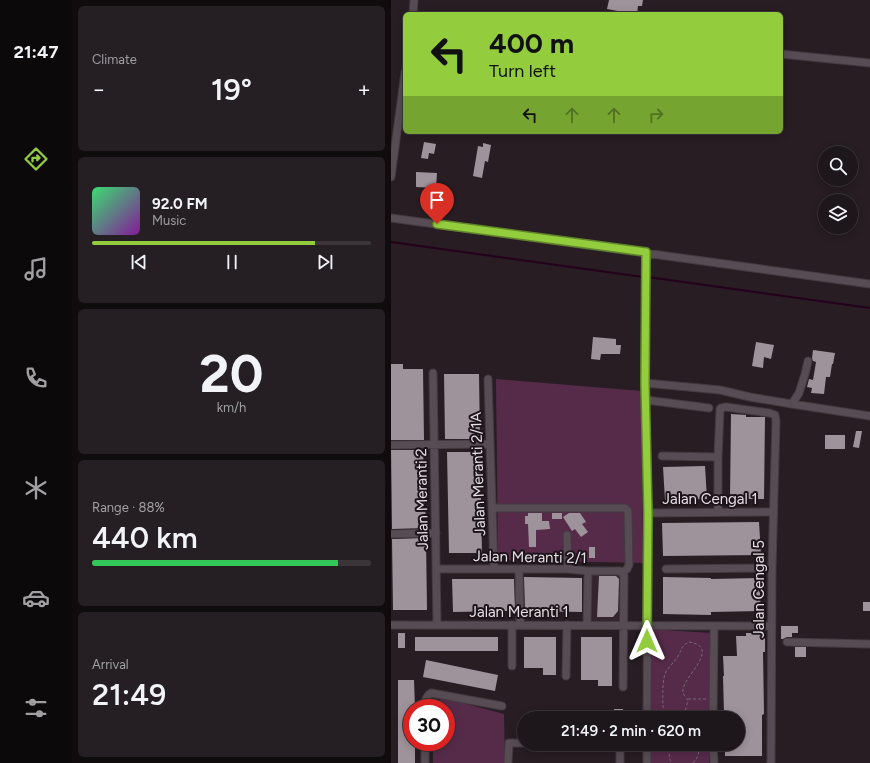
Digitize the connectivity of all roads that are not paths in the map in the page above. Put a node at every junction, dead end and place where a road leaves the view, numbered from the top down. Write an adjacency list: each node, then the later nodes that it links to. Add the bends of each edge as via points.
1 (415, 0): 2 (street)
2 (413, 12)
3 (783, 54): 4 (street)
4 (870, 63)
5 (403, 87): 6 (street)
6 (391, 177)
7 (391, 218): 8 (street)
8 (646, 252): 9 (street); 13 (street)
9 (870, 284)
10 (808, 361): 15 (street, via 799,393)
11 (433, 374): 20 (street, Jalan Meranti 2)
12 (488, 379): 18 (street, Jalan Meranti 2/1A)
13 (645, 383): 14 (street); 15 (street, via 721,390)
14 (646, 400): 16 (street); 26 (street)
15 (792, 404): 17 (street)
16 (709, 408)
17 (870, 416)
18 (490, 444): 20 (street); 23 (street, Jalan Meranti 2/1A)
19 (391, 445): 20 (street)
20 (434, 445): 27 (street, Jalan Meranti 2)
21 (662, 456): 22 (street)
22 (718, 457): 24 (street); 25 (street, Jalan Cengal 5, via 721,408 775,415)
23 (492, 508): 32 (street, Jalan Meranti 2/1A); 37 (street, via 625,508 628,511 629,565)
24 (718, 512): 25 (street, Jalan Cengal 1); 26 (street, Jalan Cengal 1)
25 (773, 512): 30 (street, Jalan Cengal 5)
26 (648, 513): 44 (street)
27 (435, 533): 28 (street); 31 (street, Jalan Meranti 2)
28 (391, 534)
29 (567, 535): 33 (street)
30 (772, 568): 35 (street); 46 (street, Jalan Cengal 5)
31 (436, 569): 32 (street, Jalan Meranti 2/1); 38 (street, Jalan Meranti 2)
32 (493, 569): 34 (street, Jalan Meranti 2/1)
33 (568, 569): 34 (street, Jalan Meranti 2/1); 36 (street, Jalan Meranti 2/1)
34 (519, 570): 40 (street)
35 (667, 570)
36 (588, 571): 37 (street, Jalan Meranti 2/1); 42 (street)
37 (623, 572): 43 (street)
38 (437, 624): 39 (street, Jalan Meranti 1); 40 (street, Jalan Meranti 1)
39 (391, 625)
40 (516, 625): 41 (street, Jalan Meranti 1); 49 (street)
41 (567, 625): 42 (street, Jalan Meranti 1); 50 (street)
42 (587, 625): 43 (street, Jalan Meranti 1)
43 (624, 625): 44 (street, Jalan Meranti 1); 51 (street)
44 (647, 626): 45 (street, Jalan Meranti 1); 54 (street)
45 (714, 626): 46 (street, Jalan Meranti 1); 55 (street)
46 (772, 626): 66 (street, Jalan Cengal 5)
47 (787, 642): 48 (street)
48 (870, 644)
49 (512, 666)
50 (566, 676)
51 (623, 687)
52 (425, 699): 53 (street, via 431,693)
53 (503, 706)
54 (647, 711)
55 (713, 711)
56 (517, 743): 62 (street, via 509,743)
57 (425, 751): 61 (street)
58 (620, 751): 63 (street)
59 (647, 751): 64 (street)
60 (713, 751): 65 (street)
61 (425, 763)
62 (508, 763)
63 (620, 763)
64 (647, 763)
65 (714, 763)
66 (771, 763)

